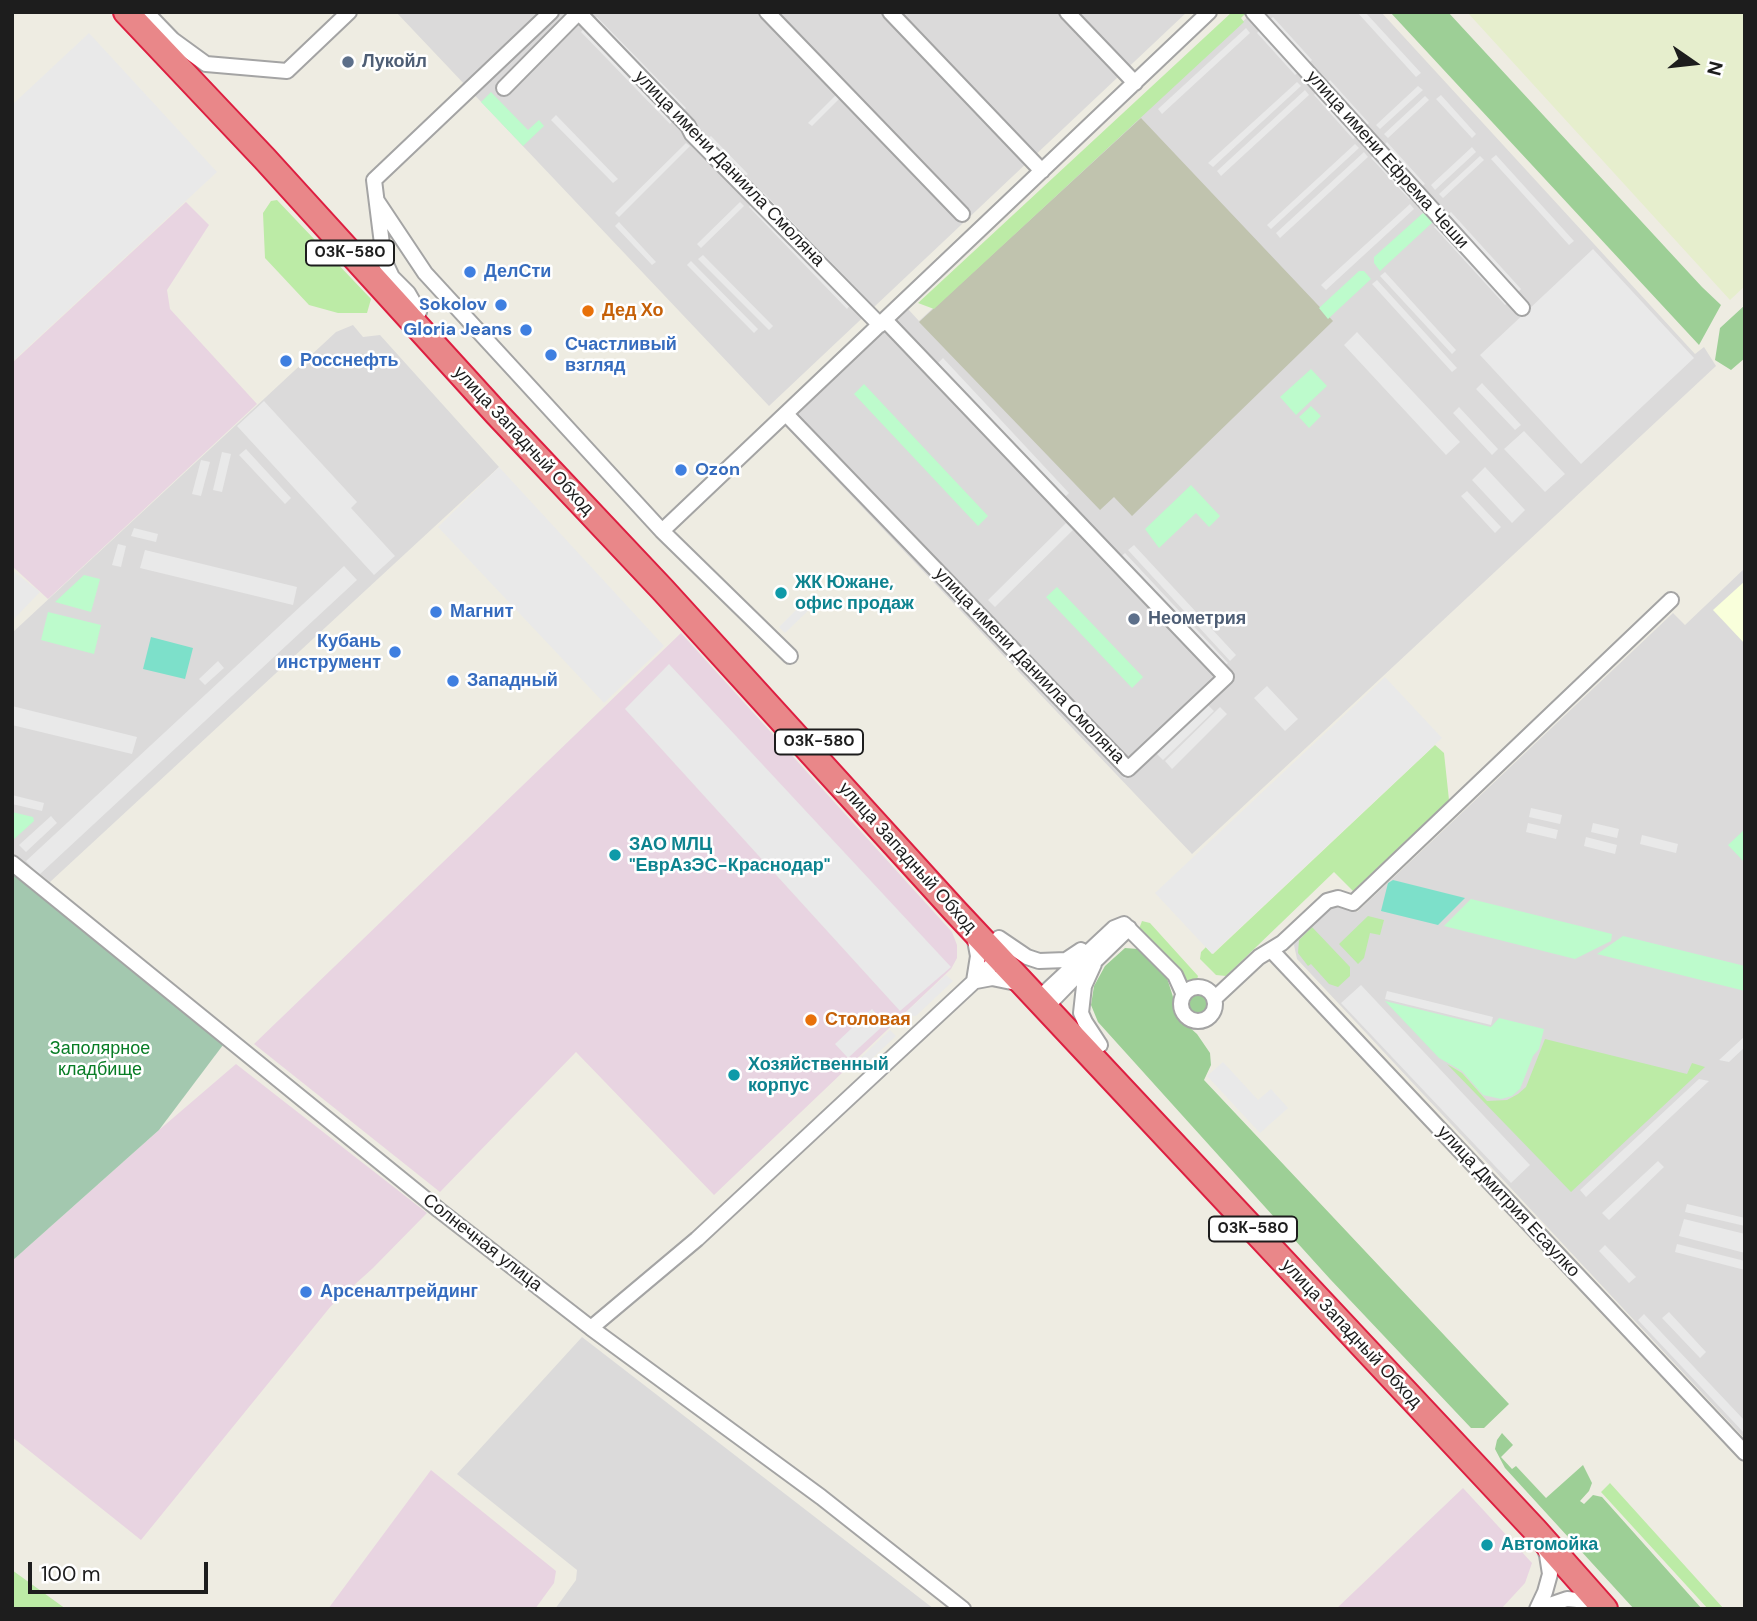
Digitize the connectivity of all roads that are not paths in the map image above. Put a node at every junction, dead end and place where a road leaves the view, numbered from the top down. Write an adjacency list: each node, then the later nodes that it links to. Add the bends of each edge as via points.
1 (126, 12): 24 (highway, улица Западный Обход / 03К-580)
2 (143, 12): 3 (street, via 206,64 287,71); 17 (highway, улица Западный Обход / 03К-580)
3 (349, 12)
4 (551, 12): 14 (street, via 374,180)
5 (580, 12): 12 (street); 18 (street, улица имени Даниила Смоляна, via 692,134)
6 (766, 12): 15 (street)
7 (890, 12): 13 (street)
8 (1067, 12): 11 (street)
9 (1252, 12): 16 (street, улица имени Ефрема Чеши)
10 (1208, 13): 11 (street)
11 (1135, 83): 13 (street)
12 (504, 88)
13 (1042, 171): 18 (street)
14 (377, 201): 17 (street, via 384,260); 20 (street, via 425,273)
15 (962, 214)
16 (1522, 308)
17 (419, 312): 26 (highway, улица Западный Обход / 03К-580, via 584,485)
18 (883, 322): 19 (street); 19 (street, улица имени Даниила Смоляна, via 1226,677 1128,769)
19 (786, 414): 20 (street)
20 (662, 531): 22 (street)
21 (1671, 600): 27 (street, via 1353,903 1338,898 1326,901)
22 (790, 656)
23 (12, 863): 34 (street, Солнечная улица)
24 (970, 927): 26 (highway, улица Западный Обход / 03К-580); 29 (street, via 978,948)
25 (1121, 928): 26 (street, via 1101,933 1066,960 1039,961); 28 (street); 30 (street, via 1175,975); 31 (street)
26 (1002, 948): 29 (street); 31 (highway, улица Западный Обход / 03К-580)
27 (1271, 950): 32 (street); 35 (street, улица Дмитрия Есаулко)
28 (1097, 959): 31 (street); 33 (street, via 1084,986 1081,1013)
29 (974, 981): 31 (street, via 1015,981); 34 (street, via 708,1229)
30 (1184, 995): 32 (street, via 1192,988 1203,988); 32 (street, via 1182,1011 1194,1021 1210,1016)
31 (1043, 996): 33 (highway, улица Западный Обход / 03К-580); 36 (highway, улица Западный Обход / 03К-580)
32 (1214, 999)
33 (1100, 1045): 40 (highway, улица Западный Обход / 03К-580, via 1499,1472)
34 (590, 1328): 37 (street, Солнечная улица, via 821,1497)
35 (1745, 1453)
36 (1535, 1531): 38 (street, via 1550,1574); 39 (highway, улица Западный Обход / 03К-580)
37 (963, 1609)
38 (1537, 1609): 39 (street, via 1567,1599)
39 (1605, 1609)
40 (1618, 1609)

